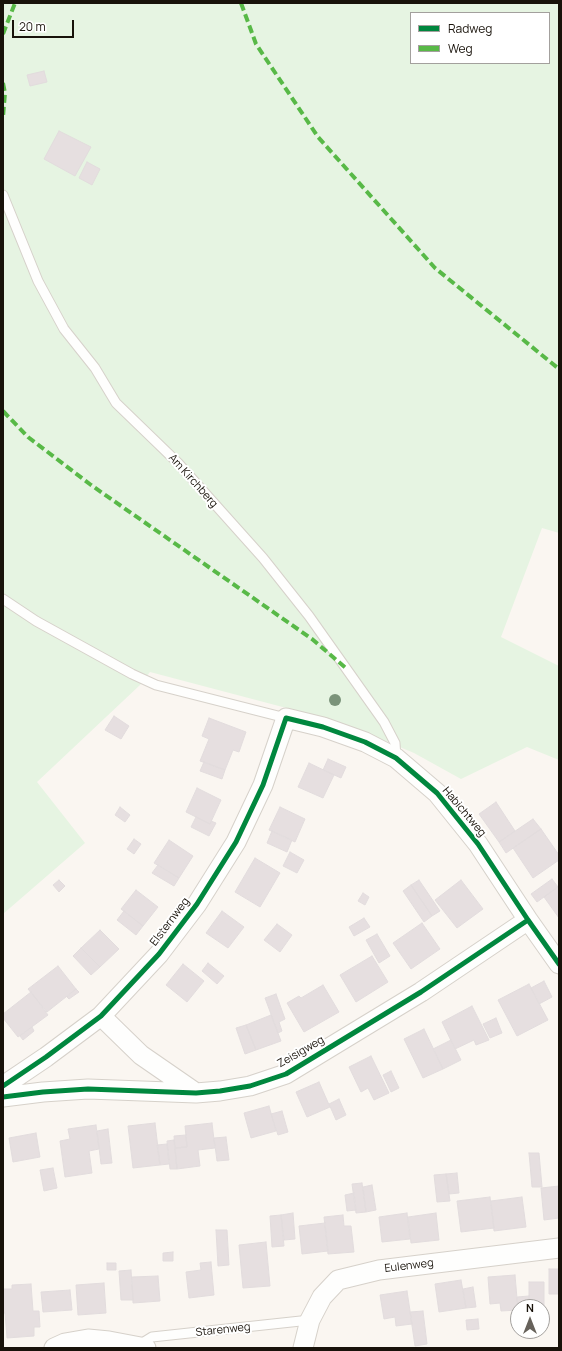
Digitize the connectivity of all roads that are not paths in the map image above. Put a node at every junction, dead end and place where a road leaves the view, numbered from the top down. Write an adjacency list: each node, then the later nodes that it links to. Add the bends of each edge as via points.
1 (3, 195): 4 (lane, Am Kirchberg, via 38,281 64,329 95,368 116,403 178,463 263,558 309,616 384,722 395,743)
2 (3, 600): 3 (lane, via 132,674 156,684)
3 (286, 718): 4 (street, Habichtweg, via 323,727 365,742); 7 (street, Elsternweg, via 263,785 236,842 197,904 159,954)
4 (396, 758): 5 (street, Habichtweg, via 436,793 478,844)
5 (528, 920): 6 (street, Habichtweg); 9 (street, Zeisigweg, via 421,992 286,1074 250,1086)
6 (559, 964)
7 (101, 1016): 8 (street, Elsternweg); 9 (street, via 141,1056)
8 (3, 1086)
9 (196, 1093): 10 (street, Zeisigweg, via 88,1089)
10 (3, 1097)
11 (559, 1248): 12 (street, Eulenweg, via 379,1270 338,1280 322,1297)
12 (310, 1320): 13 (lane, Starenweg, via 152,1337); 15 (street, Eulenweg)
13 (142, 1347): 14 (street, Starenweg, via 109,1340 88,1340 65,1343)
14 (54, 1348)
15 (303, 1348)

